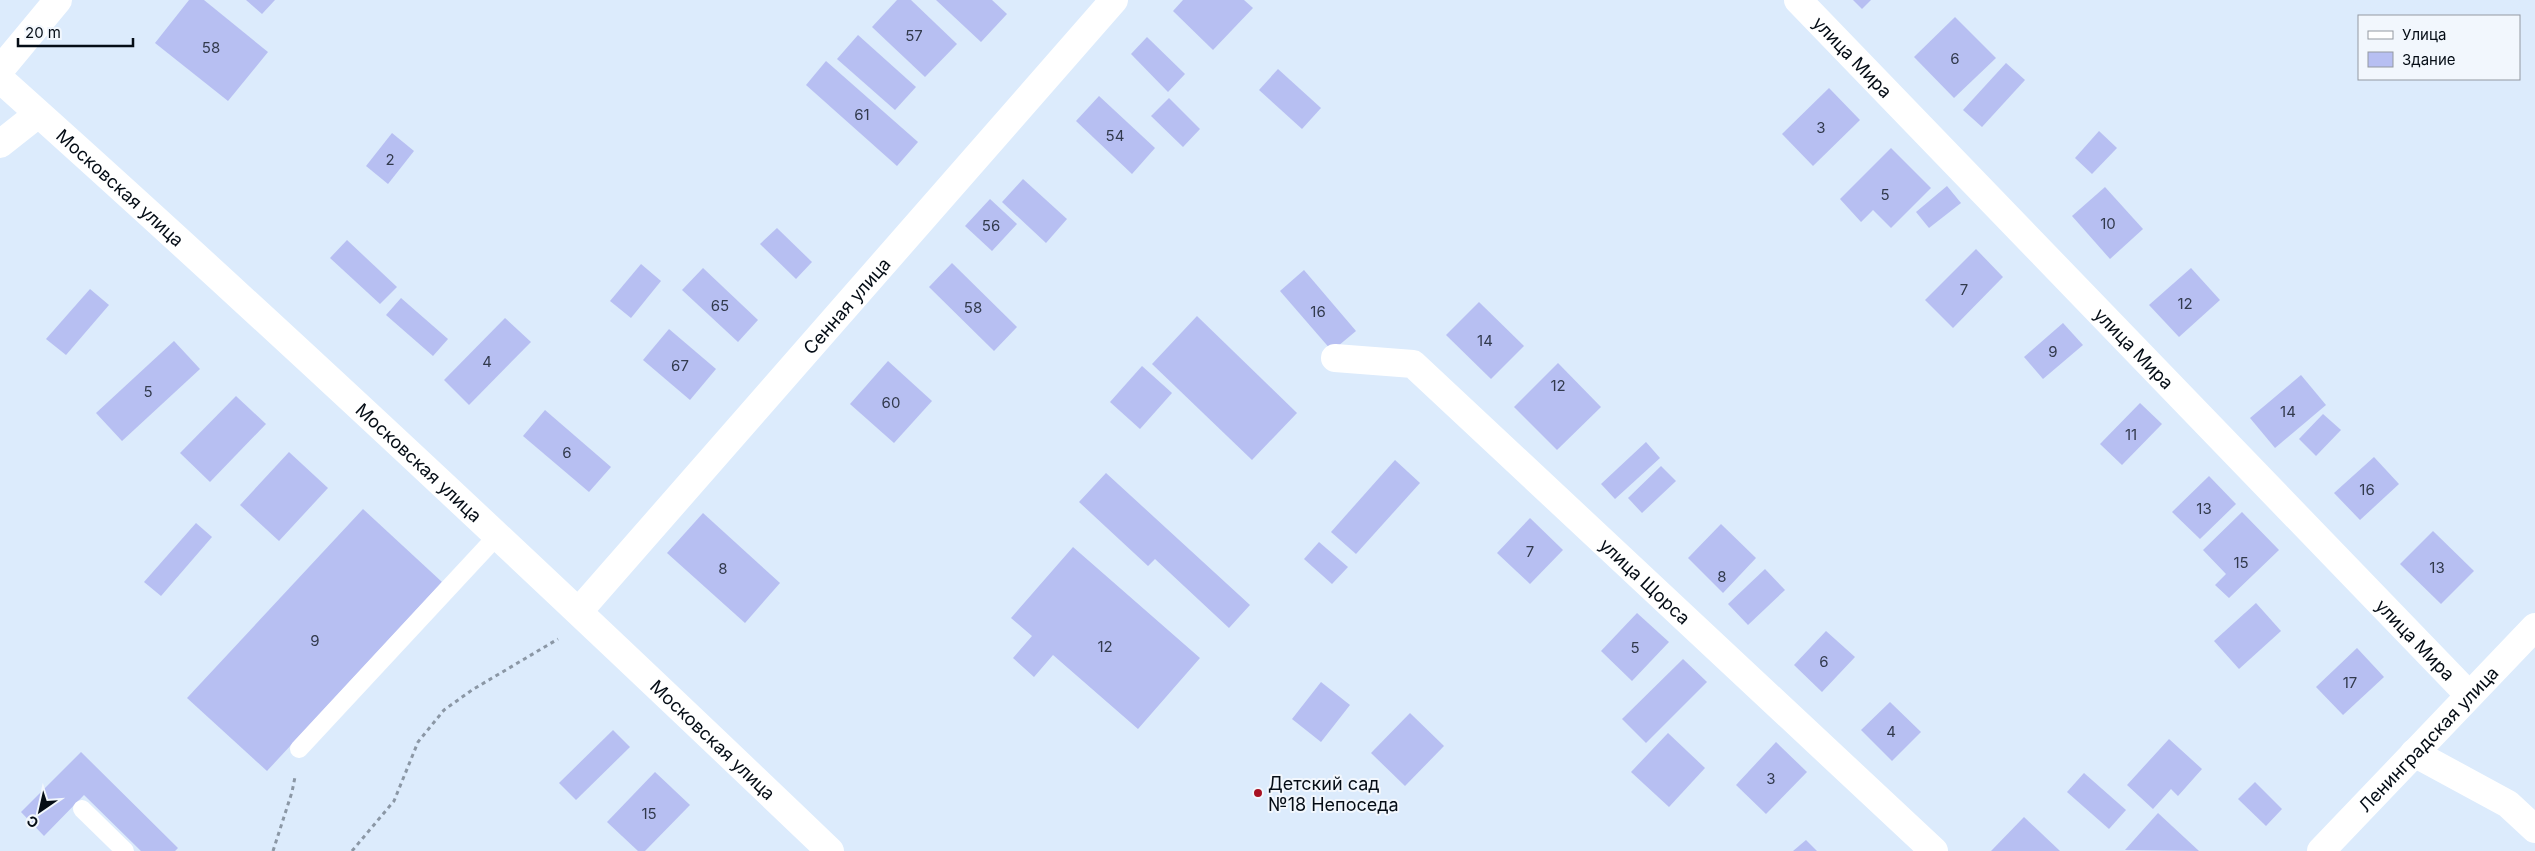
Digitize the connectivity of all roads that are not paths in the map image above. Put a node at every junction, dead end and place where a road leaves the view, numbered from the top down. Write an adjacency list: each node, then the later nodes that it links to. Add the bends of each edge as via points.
1 (58, 0): 4 (street)
2 (1114, 0): 10 (street, Сенная улица)
3 (1798, 0): 12 (street, улица Мира)
4 (0, 70)
5 (0, 79): 6 (street, Московская улица)
6 (38, 114): 7 (street); 9 (street, Московская улица, via 130,194)
7 (0, 144)
8 (1335, 358): 19 (street, улица Щорса, via 1413,364)
9 (497, 536): 10 (street, Московская улица); 13 (lane)
10 (578, 611): 18 (street, Московская улица)
11 (2535, 626): 12 (street, Ленинградская улица)
12 (2469, 695): 14 (street, Ленинградская улица)
13 (299, 749)
14 (2414, 753): 16 (street, via 2508,804); 20 (street, Ленинградская улица)
15 (82, 809): 17 (lane)
16 (2535, 829)
17 (124, 851)
18 (830, 851)
19 (1934, 851)
20 (2320, 851)

